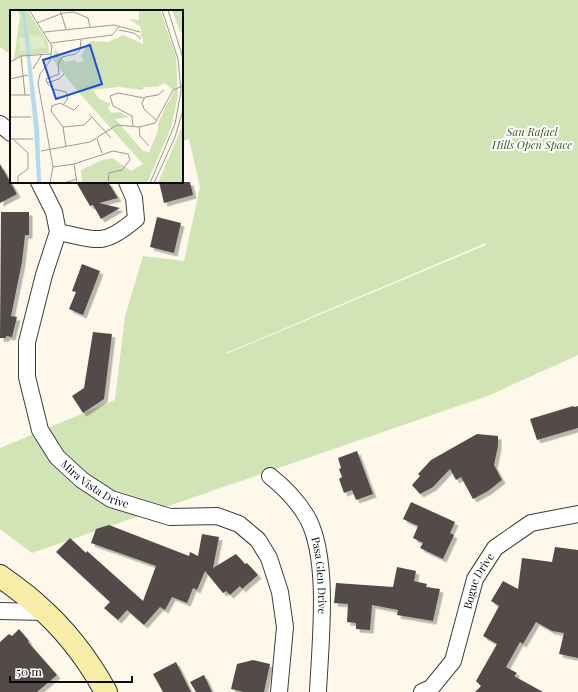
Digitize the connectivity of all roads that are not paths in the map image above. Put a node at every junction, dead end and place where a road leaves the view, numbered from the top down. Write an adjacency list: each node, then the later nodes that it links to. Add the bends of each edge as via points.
1 (0, 124): 2 (street)
2 (10, 132)
3 (40, 183): 5 (street, Mira Vista Drive, via 54,212)
4 (127, 183): 5 (street, via 134,198 136,219 120,232 100,241)
5 (58, 232): 12 (street, Mira Vista Drive, via 44,274 27,342 27,377 40,430 57,457 82,480 111,499 170,517 217,516 239,524 258,540 269,558 280,592 285,627)
6 (270, 476): 13 (street, Pasa Glen Drive, via 298,503 314,535 320,576 321,614)
7 (578, 514): 14 (street, Bogue Drive, via 531,523 495,548 474,579 453,661 431,688)
8 (0, 576): 10 (main road)
9 (0, 611): 10 (street)
10 (44, 612): 11 (main road, via 92,665)
11 (106, 692)
12 (279, 692)
13 (318, 692)
14 (422, 692)

